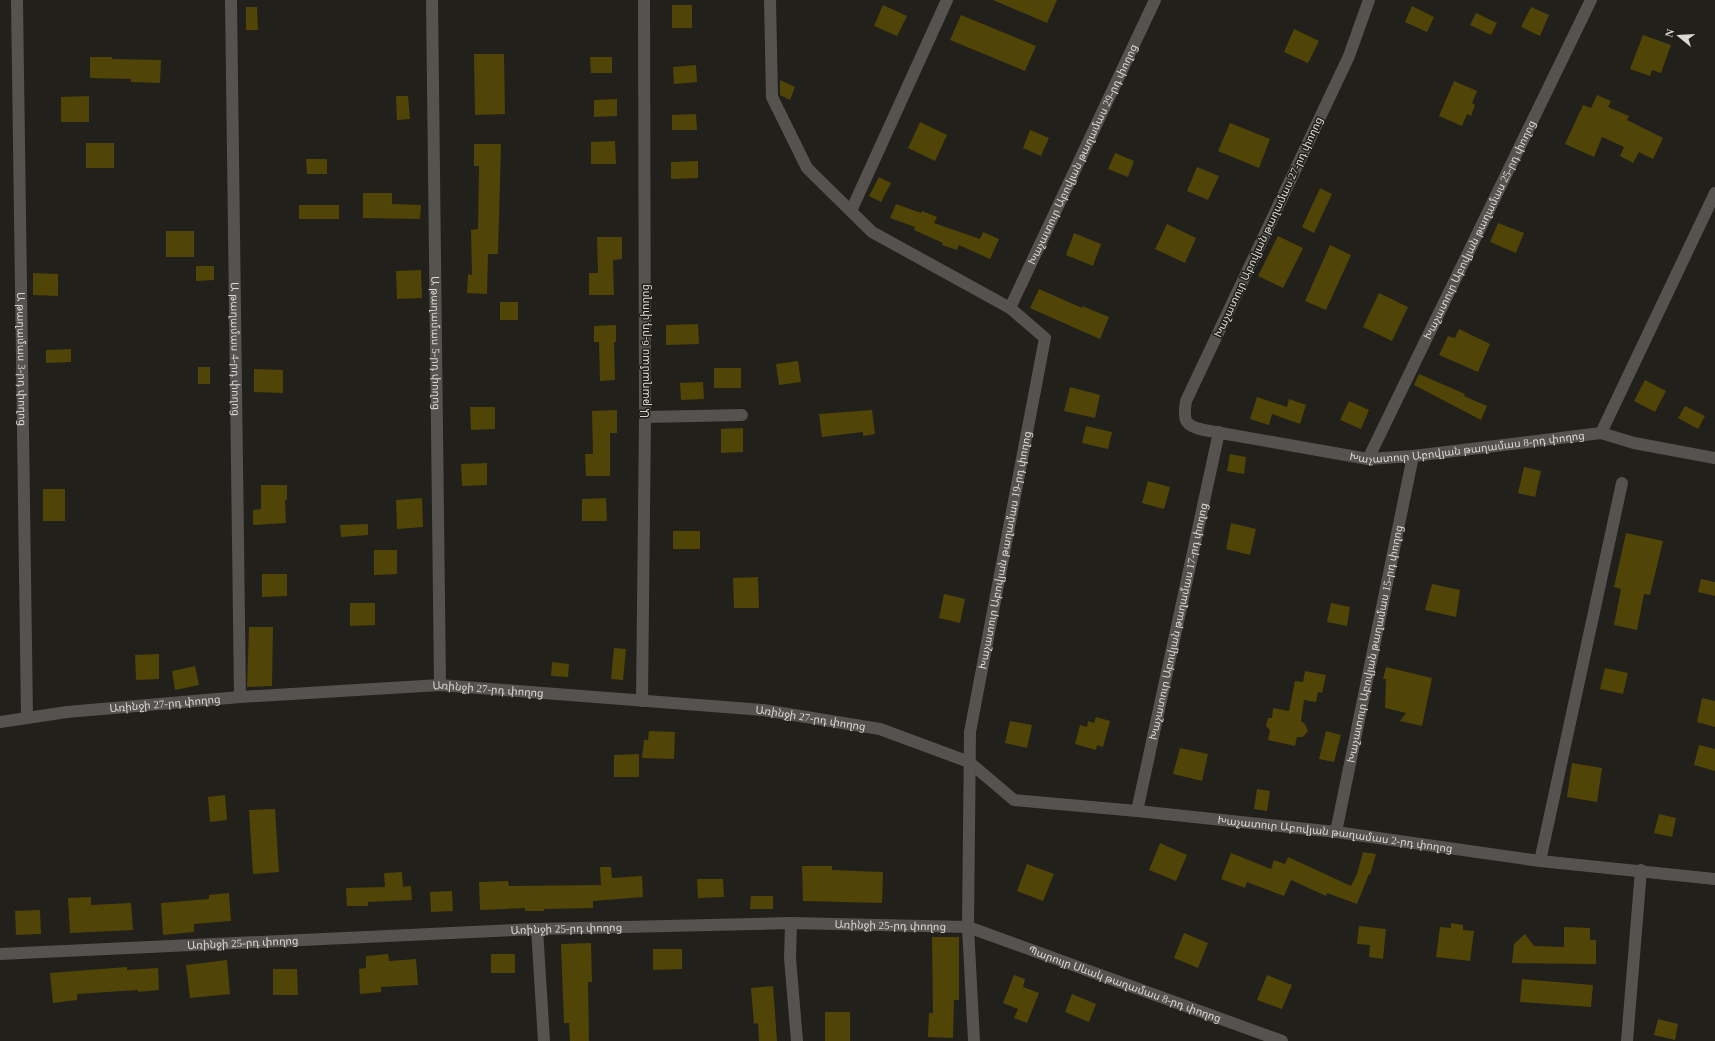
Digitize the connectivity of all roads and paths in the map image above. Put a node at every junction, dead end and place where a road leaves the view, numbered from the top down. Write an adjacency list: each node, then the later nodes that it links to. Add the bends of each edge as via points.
1 (17, 0): 24 (street, Ա թաղամաս 3-րդ փողոց)
2 (231, 0): 22 (street, Ա թաղամաս 4-րդ փողոց)
3 (432, 0): 21 (street, Ա թաղամաս 5-րդ փողոց)
4 (644, 0): 14 (street, Ա թաղամաս 6-րդ փողոց)
5 (770, 0): 11 (street, via 772,97 807,168)
6 (947, 0): 11 (street)
7 (1155, 0): 12 (street, Խաչատուր Աբովյան թաղամաս 29-րդ փողոց)
8 (1369, 0): 15 (street, Խաչատուր Աբովյան թաղամաս 27-րդ փողոց, via 1349,56 1186,401 1186,423 1193,428)
9 (1591, 0): 19 (street, Խաչատուր Աբովյան թաղամաս 25-րդ փողոց)
10 (1715, 193): 16 (street)
11 (851, 211): 12 (street, via 872,232)
12 (1010, 308): 26 (street, Խաչատուր Աբովյան թաղամաս 19-րդ փողոց, via 1045,338 970,732)
13 (742, 415): 14 (street)
14 (646, 417): 23 (street, Ա թաղամաս 6-րդ փողոց)
15 (1219, 432): 19 (street, Խաչատուր Աբովյան թաղամաս 8-րդ փողոց); 27 (street, Խաչատուր Աբովյան թաղամաս 17-րդ փողոց)
16 (1601, 432): 17 (street, Խաչատուր Աբովյան թաղամաս 8-րդ փողոց); 18 (street, Խաչատուր Աբովյան թաղամաս 8-րդ փողոց, via 1634,443)
17 (1413, 456): 19 (street, Խաչատուր Աբովյան թաղամաս 8-րդ փողոց); 28 (street, Խաչատուր Աբովյան թաղամաս 15-րդ փողոց)
18 (1715, 458)
19 (1368, 459)
20 (1622, 483): 29 (street)
21 (440, 685): 22 (street, Առինջի 27-րդ փողոց); 23 (street, Առինջի 27-րդ փողոց)
22 (240, 698): 24 (street, Առինջի 27-րդ փողոց)
23 (642, 701): 26 (street, Առինջի 27-րդ փողոց, via 763,710 880,729)
24 (27, 717): 25 (street, Առինջի 27-րդ փողոց)
25 (0, 722)
26 (969, 762): 27 (street, Խաչատուր Աբովյան թաղամաս 2-րդ փողոց, via 1014,800); 33 (street)
27 (1137, 811): 28 (street, Խաչատուր Աբովյան թաղամաս 2-րդ փողոց)
28 (1336, 832): 29 (street, Խաչատուր Աբովյան թաղամաս 2-րդ փողոց)
29 (1540, 860): 30 (street, Խաչատուր Աբովյան թաղամաս 2-րդ փողոց)
30 (1641, 870): 31 (street, Խաչատուր Աբովյան թաղամաս 2-րդ փողոց); 40 (street)
31 (1715, 878)
32 (791, 923): 33 (street, Առինջի 25-րդ փողոց); 34 (street, Առինջի 25-րդ փողոց); 37 (street, via 790,958)
33 (968, 926): 38 (street); 39 (street, Պարույր Սևակ թաղամաս 8-րդ փողոց)
34 (537, 929): 35 (street, Առինջի 25-րդ փողոց); 36 (street)
35 (0, 954)
36 (544, 1041)
37 (797, 1041)
38 (974, 1041)
39 (1282, 1041)
40 (1627, 1041)

